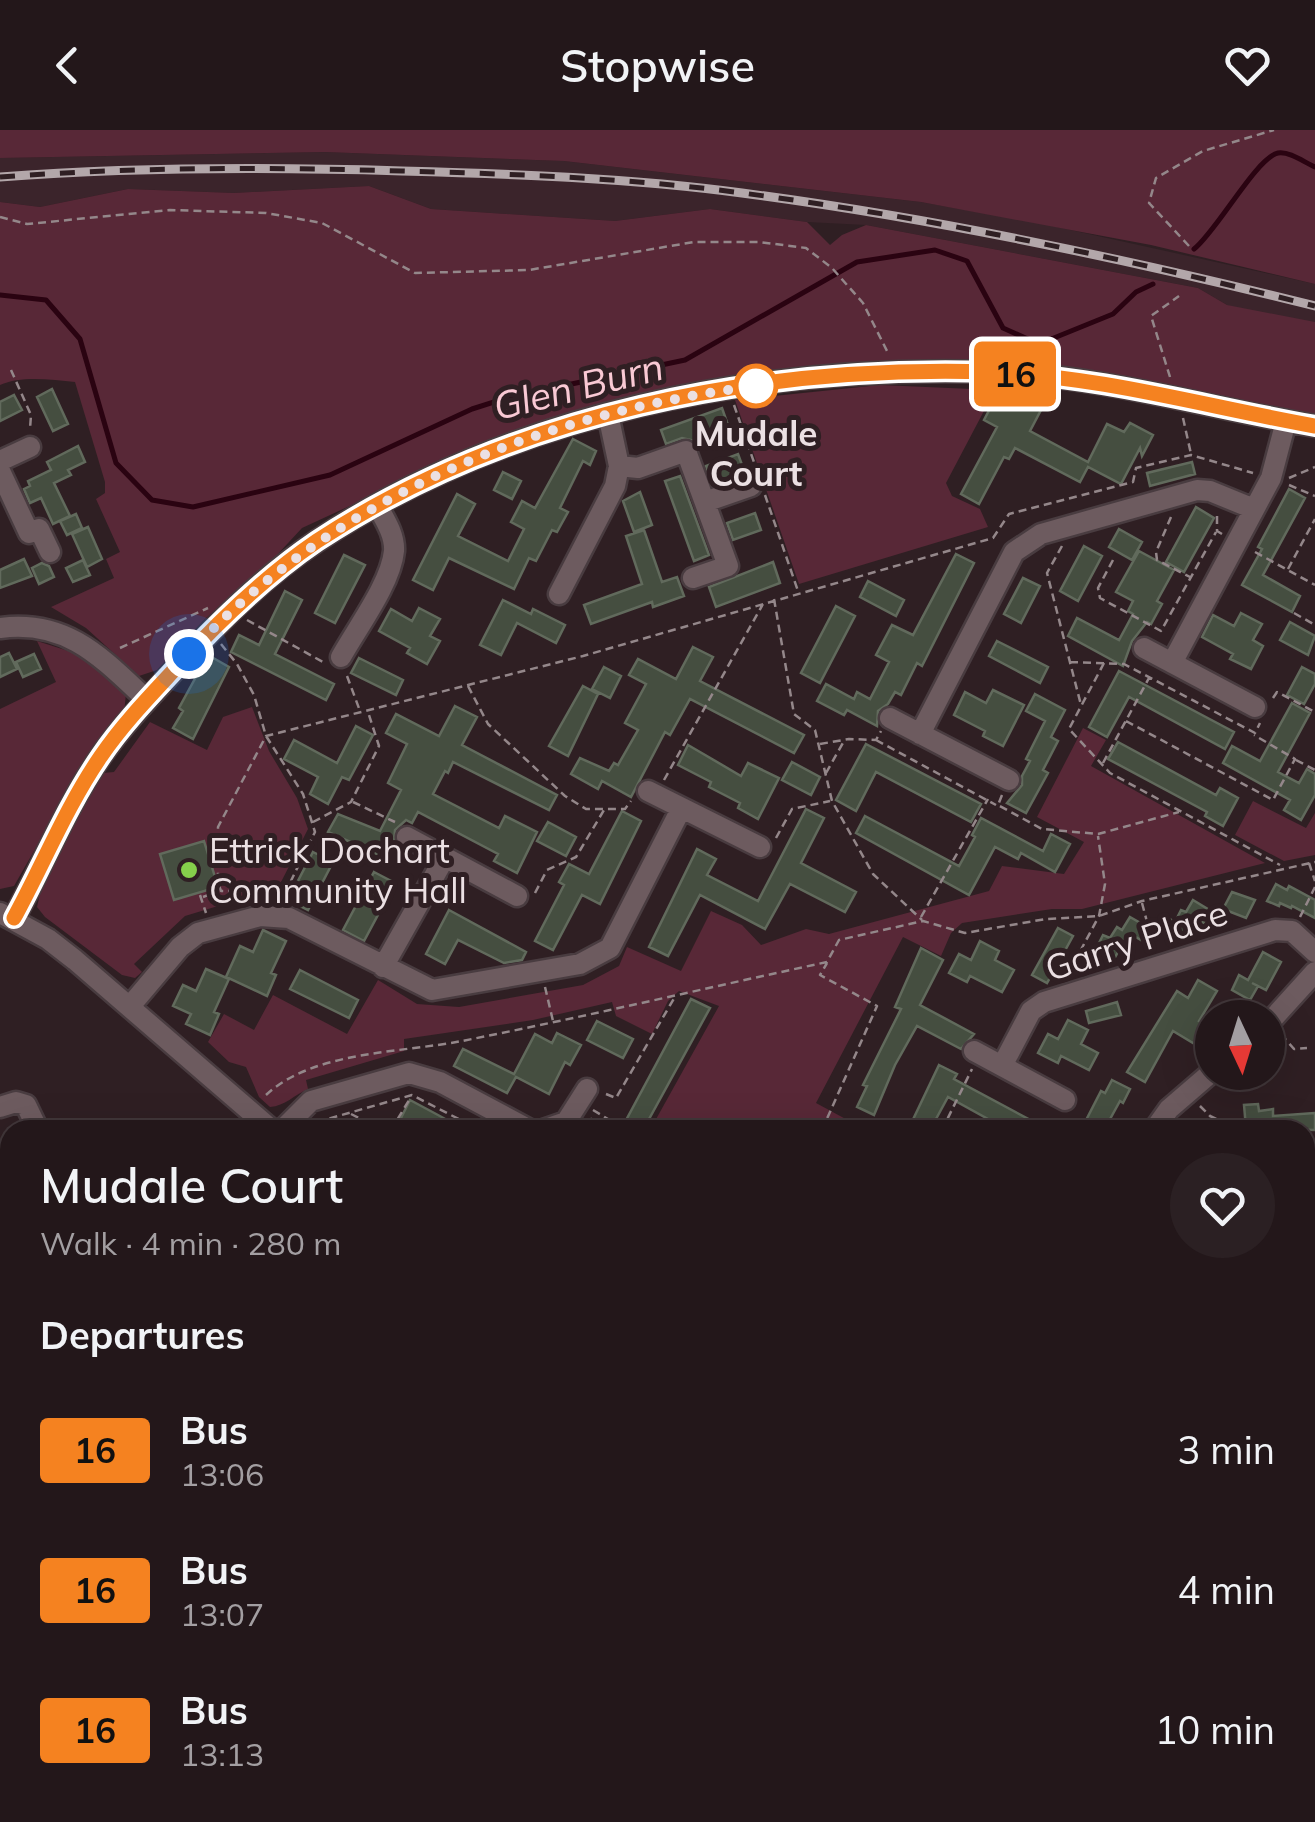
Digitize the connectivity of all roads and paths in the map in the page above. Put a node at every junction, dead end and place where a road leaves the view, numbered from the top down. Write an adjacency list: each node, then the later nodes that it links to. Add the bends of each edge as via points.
1 (1274, 130): 3 (path, via 1203,151 1156,178 1149,203)
2 (0, 217): 6 (path, via 27,224 170,210 266,213 322,223 415,273 529,270 694,242 806,248 863,303)
3 (1188, 246)
4 (1179, 296): 7 (path, via 1150,316)
5 (11, 370): 11 (path, via 31,415)
6 (899, 374): 7 (street, via 992,372); 8 (street, via 728,389)
7 (1177, 400): 9 (street); 12 (path)
8 (608, 414): 14 (street); 20 (street, via 508,446)
9 (1286, 421): 10 (street); 21 (street, via 1271,478)
10 (1315, 426)
11 (30, 447): 13 (street)
12 (1191, 455)
13 (0, 461)
14 (620, 466): 19 (street, via 638,468 686,451); 30 (street)
15 (1315, 467): 17 (path)
16 (0, 471): 26 (street, via 29,534 40,529)
17 (1280, 482)
18 (751, 486): 19 (street)
19 (705, 502): 29 (street, via 728,566)
20 (378, 506): 33 (street, via 318,540); 42 (street, via 394,552)
21 (1254, 509): 23 (street, via 1196,490); 41 (street)
22 (1315, 519): 28 (path)
23 (1075, 524): 46 (path, via 1048,573); 53 (street, via 1014,552)
24 (1216, 531): 27 (path, via 1161,631 1100,598 1098,588)
25 (994, 538): 31 (path)
26 (50, 552)
27 (1113, 560)
28 (1288, 569)
29 (693, 578)
30 (559, 594)
31 (774, 598): 32 (path); 57 (path, via 794,714 815,730)
32 (764, 602): 44 (path); 63 (path)
33 (230, 611): 37 (street); 39 (path, via 216,605); 42 (path)
34 (1294, 613): 35 (path)
35 (1315, 624)
36 (0, 628): 39 (street, via 56,632)
37 (210, 631): 45 (street); 54 (path, via 238,664)
38 (1144, 648): 41 (street)
39 (100, 657): 45 (street)
40 (1104, 663): 46 (path)
41 (1172, 663): 47 (street)
42 (337, 665): 49 (path)
43 (1149, 677): 51 (path)
44 (467, 685): 48 (path); 68 (path, via 488,724 564,796 586,809)
45 (146, 700): 84 (street, via 100,757)
46 (1081, 707): 59 (path, via 1069,729)
47 (1255, 707)
48 (367, 710): 49 (path); 66 (path, via 380,746)
49 (361, 712): 54 (path)
50 (890, 718): 53 (street); 56 (path)
51 (1126, 721): 58 (path, via 1273,800); 59 (path)
52 (1255, 733): 58 (path)
53 (920, 734): 62 (street)
54 (266, 736): 71 (path, via 303,794); 80 (path, via 218,827)
55 (845, 740): 56 (path); 57 (path); 61 (path)
56 (876, 740): 64 (path)
57 (818, 744): 61 (path)
58 (1295, 759): 60 (path)
59 (1102, 765): 70 (path)
60 (1314, 768)
61 (825, 774): 65 (path)
62 (1010, 780): 67 (path)
63 (652, 793): 68 (path, via 641,786 625,808); 69 (street)
64 (988, 799): 67 (path); 86 (path)
65 (832, 801): 74 (path, via 792,809 769,851); 86 (path, via 873,874)
66 (352, 802): 71 (path); 73 (path, via 411,830)
67 (998, 806): 72 (path, via 1042,829)
68 (604, 809): 81 (path, via 576,856 547,870 529,902)
69 (681, 809): 74 (street); 92 (street, via 610,948 580,964)
70 (1181, 811): 72 (path); 77 (path)
71 (312, 823): 80 (path, via 315,832 281,900)
72 (1098, 834): 85 (path, via 1105,884)
73 (407, 837): 75 (street)
74 (760, 848)
75 (445, 857): 81 (street); 91 (street)
76 (1312, 862): 77 (path); 78 (path)
77 (1284, 867): 83 (path)
78 (1315, 881)
79 (1315, 887): 87 (path)
80 (221, 891): 82 (path)
81 (517, 896)
82 (201, 897)
83 (1142, 901): 85 (path); 90 (path)
84 (7, 916): 96 (street, via 48,939)
85 (1099, 916): 86 (path, via 966,934); 94 (path, via 1062,985)
86 (922, 920): 89 (path, via 840,940)
87 (1292, 931): 88 (street); 90 (street, Garry Place, via 1275,930)
88 (1315, 952)
89 (828, 962): 95 (path); 124 (path, via 820,975 877,1006)
90 (1159, 965): 94 (street, Garry Place)
91 (383, 966): 92 (street, via 432,990); 96 (street, via 289,918 260,916 198,933)
92 (541, 971): 98 (path)
93 (1315, 972): 97 (street)
94 (1065, 994): 102 (street, Garry Place, via 1031,1011)
95 (676, 995): 98 (path); 108 (path, via 616,1098 606,1093)
96 (131, 1005): 113 (street)
97 (1285, 1005)
98 (552, 1021): 104 (path, via 357,1056 282,1080)
99 (1285, 1040): 100 (path, via 1294,1049)
100 (1307, 1048)
101 (977, 1052): 102 (street); 125 (path)
102 (1002, 1066): 107 (street)
103 (1195, 1087): 105 (street)
104 (266, 1094)
105 (1187, 1094): 126 (street); 127 (path)
106 (412, 1095): 111 (path); 118 (path); 119 (path)
107 (1064, 1100)
108 (587, 1101): 121 (street); 122 (path); 123 (path)
109 (0, 1108): 112 (street, via 26,1105)
110 (299, 1112): 114 (street); 115 (path); 120 (street, via 311,1101 409,1073)
111 (350, 1113): 116 (path); 117 (path)
112 (33, 1120)
113 (261, 1120)
114 (291, 1120)
115 (311, 1120)
116 (326, 1120)
117 (364, 1120)
118 (397, 1120)
119 (461, 1120)
120 (511, 1120)
121 (568, 1120)
122 (586, 1120)
123 (613, 1120)
124 (826, 1120)
125 (946, 1120)
126 (1159, 1120)
127 (1219, 1120)

